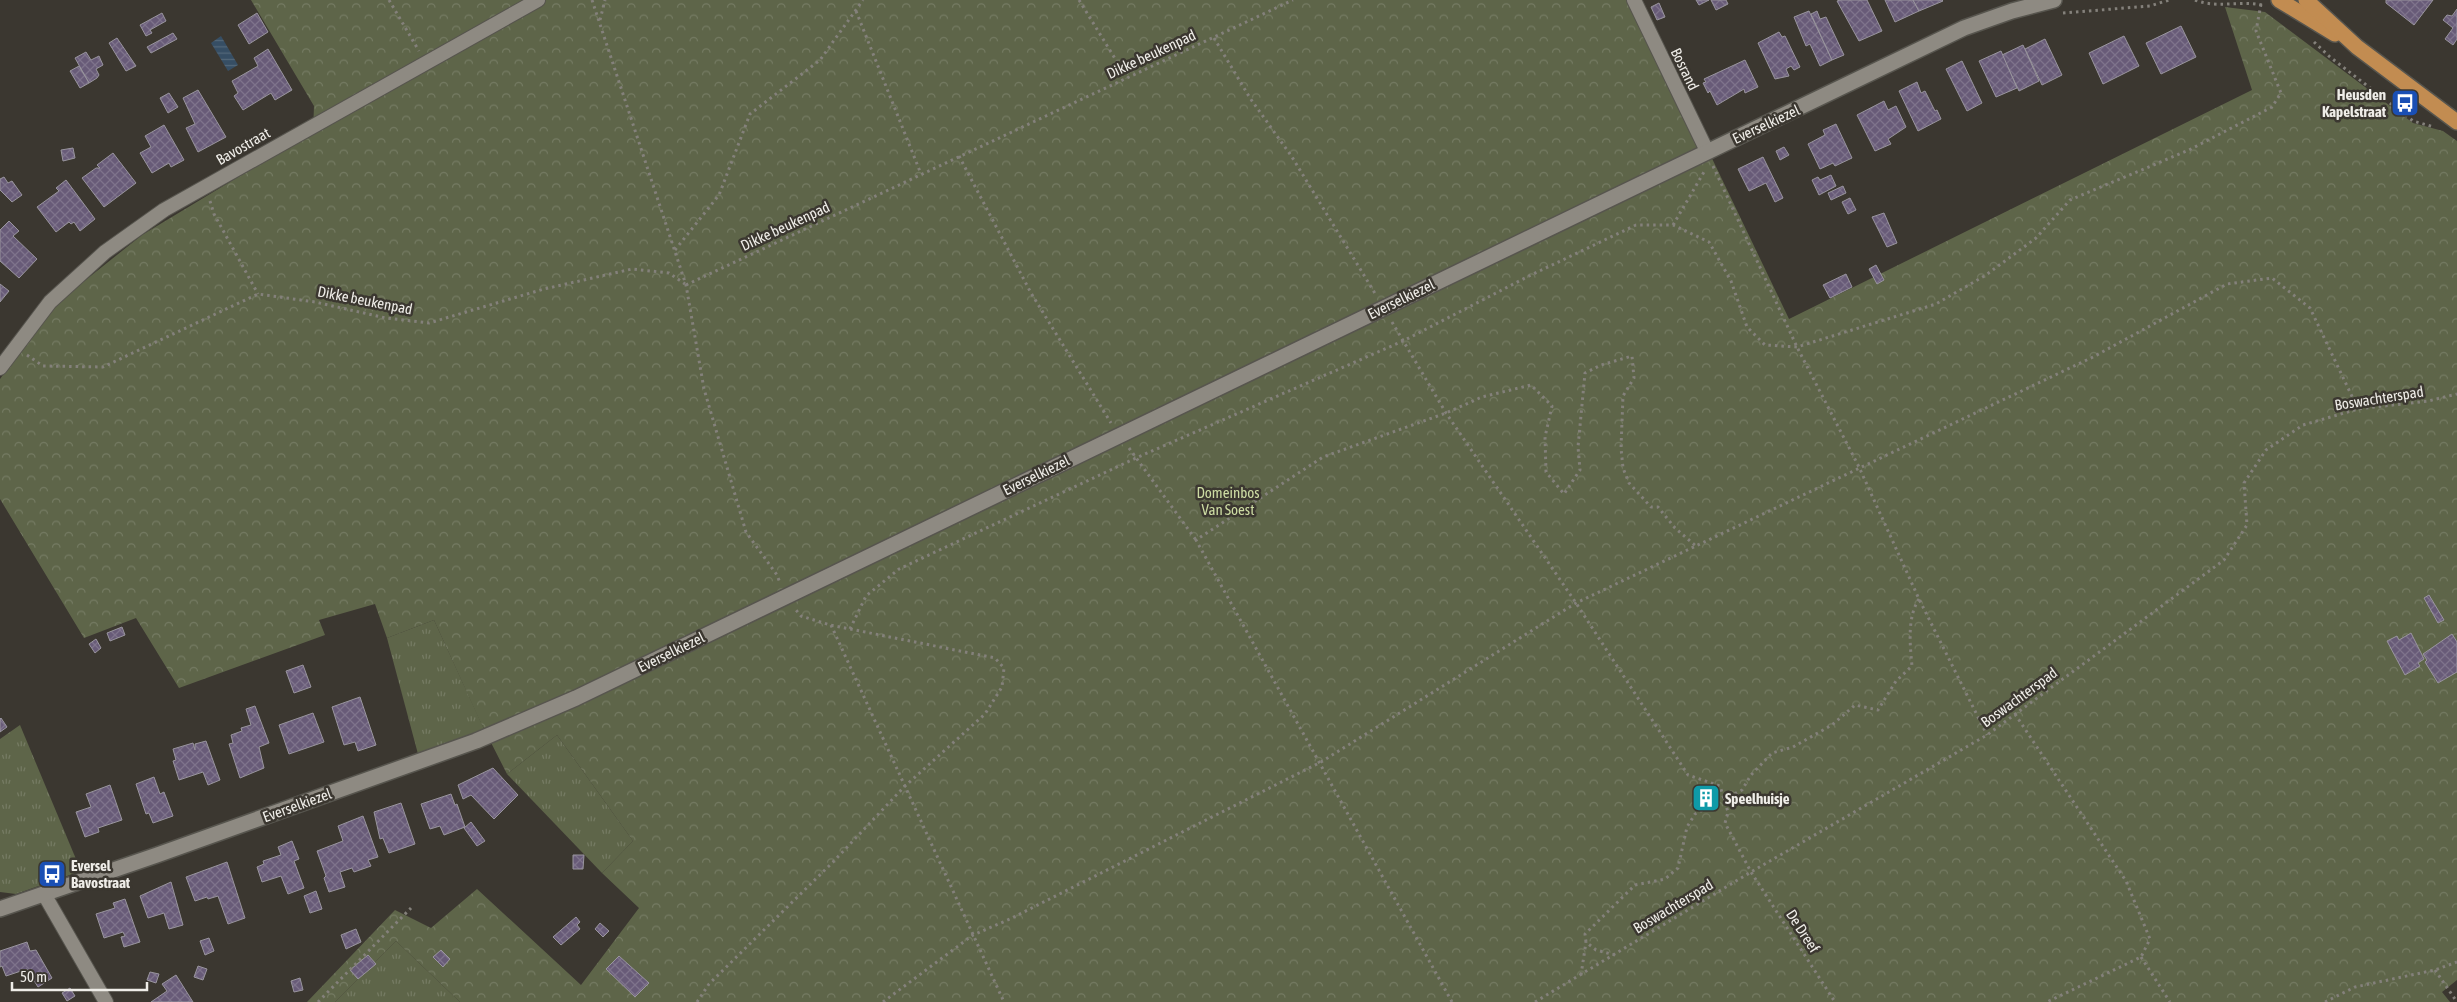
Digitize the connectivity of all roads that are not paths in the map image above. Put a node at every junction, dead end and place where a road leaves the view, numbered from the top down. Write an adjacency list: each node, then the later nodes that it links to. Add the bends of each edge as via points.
1 (538, 0): 9 (street, Bavostraat, via 164,210 105,252 50,302)
2 (1634, 0): 8 (street, Bosrand)
3 (2306, 0): 6 (main road)
4 (2272, 4): 6 (main road)
5 (2054, 7): 8 (street, Everselkiezel, via 2012,11 1964,28)
6 (2358, 47): 7 (main road)
7 (2457, 122)
8 (1707, 151): 10 (street, Everselkiezel, via 576,698 476,741)
9 (0, 368)
10 (44, 894): 11 (street, Everselkiezel); 12 (street)
11 (0, 908)
12 (106, 1002)

